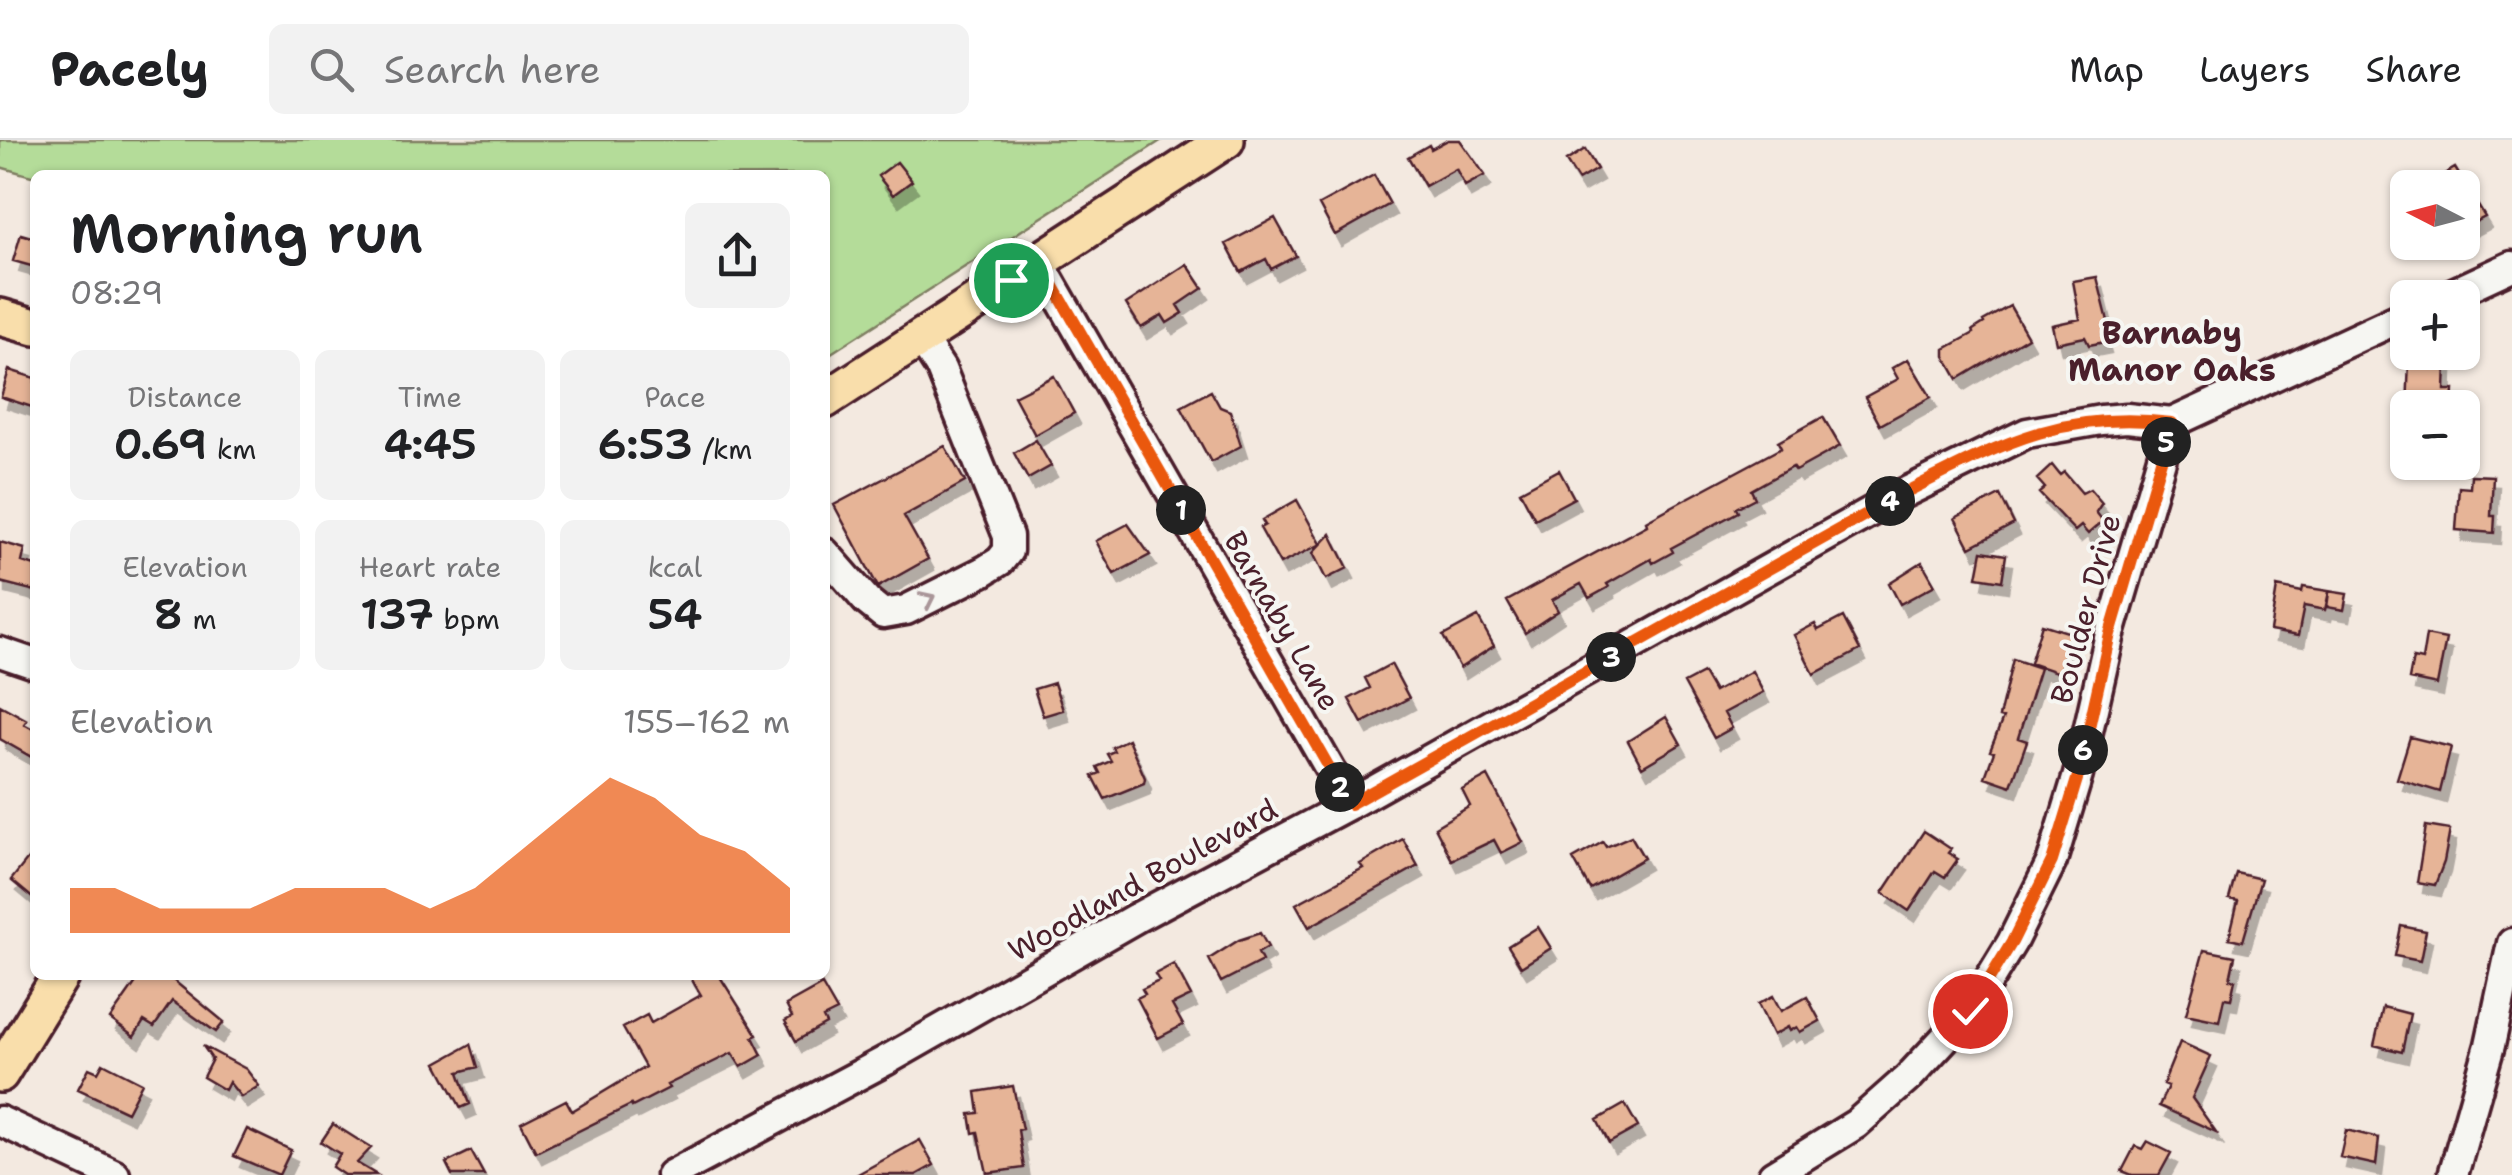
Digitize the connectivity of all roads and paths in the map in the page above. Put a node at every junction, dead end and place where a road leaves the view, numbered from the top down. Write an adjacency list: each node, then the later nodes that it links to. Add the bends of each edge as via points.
1 (1217, 143): 2 (main road)
2 (1040, 262): 8 (main road); 14 (street, Barnaby Lane)
3 (2512, 266): 4 (street)
4 (2480, 281)
5 (0, 316): 7 (main road)
6 (2390, 322): 10 (street, Woodland Boulevard)
7 (30, 325)
8 (921, 338): 9 (main road); 11 (street, one-way to 8, via 883,614 906,610 984,572 1008,551 1008,536 941,369)
9 (830, 397)
10 (2172, 423): 14 (street, Woodland Boulevard, via 2127,418 2055,426 1986,451); 21 (street, Boulder Drive, via 2052,861 2012,942 1970,1011 1909,1077 1856,1124)
11 (830, 559)
12 (0, 652): 13 (street)
13 (30, 662)
14 (1350, 804): 20 (street, Woodland Boulevard)
15 (2512, 942): 22 (street)
16 (58, 980): 17 (main road)
17 (0, 1074)
18 (0, 1121): 19 (street)
19 (116, 1175)
20 (670, 1175)
21 (1773, 1175)
22 (2453, 1175)

